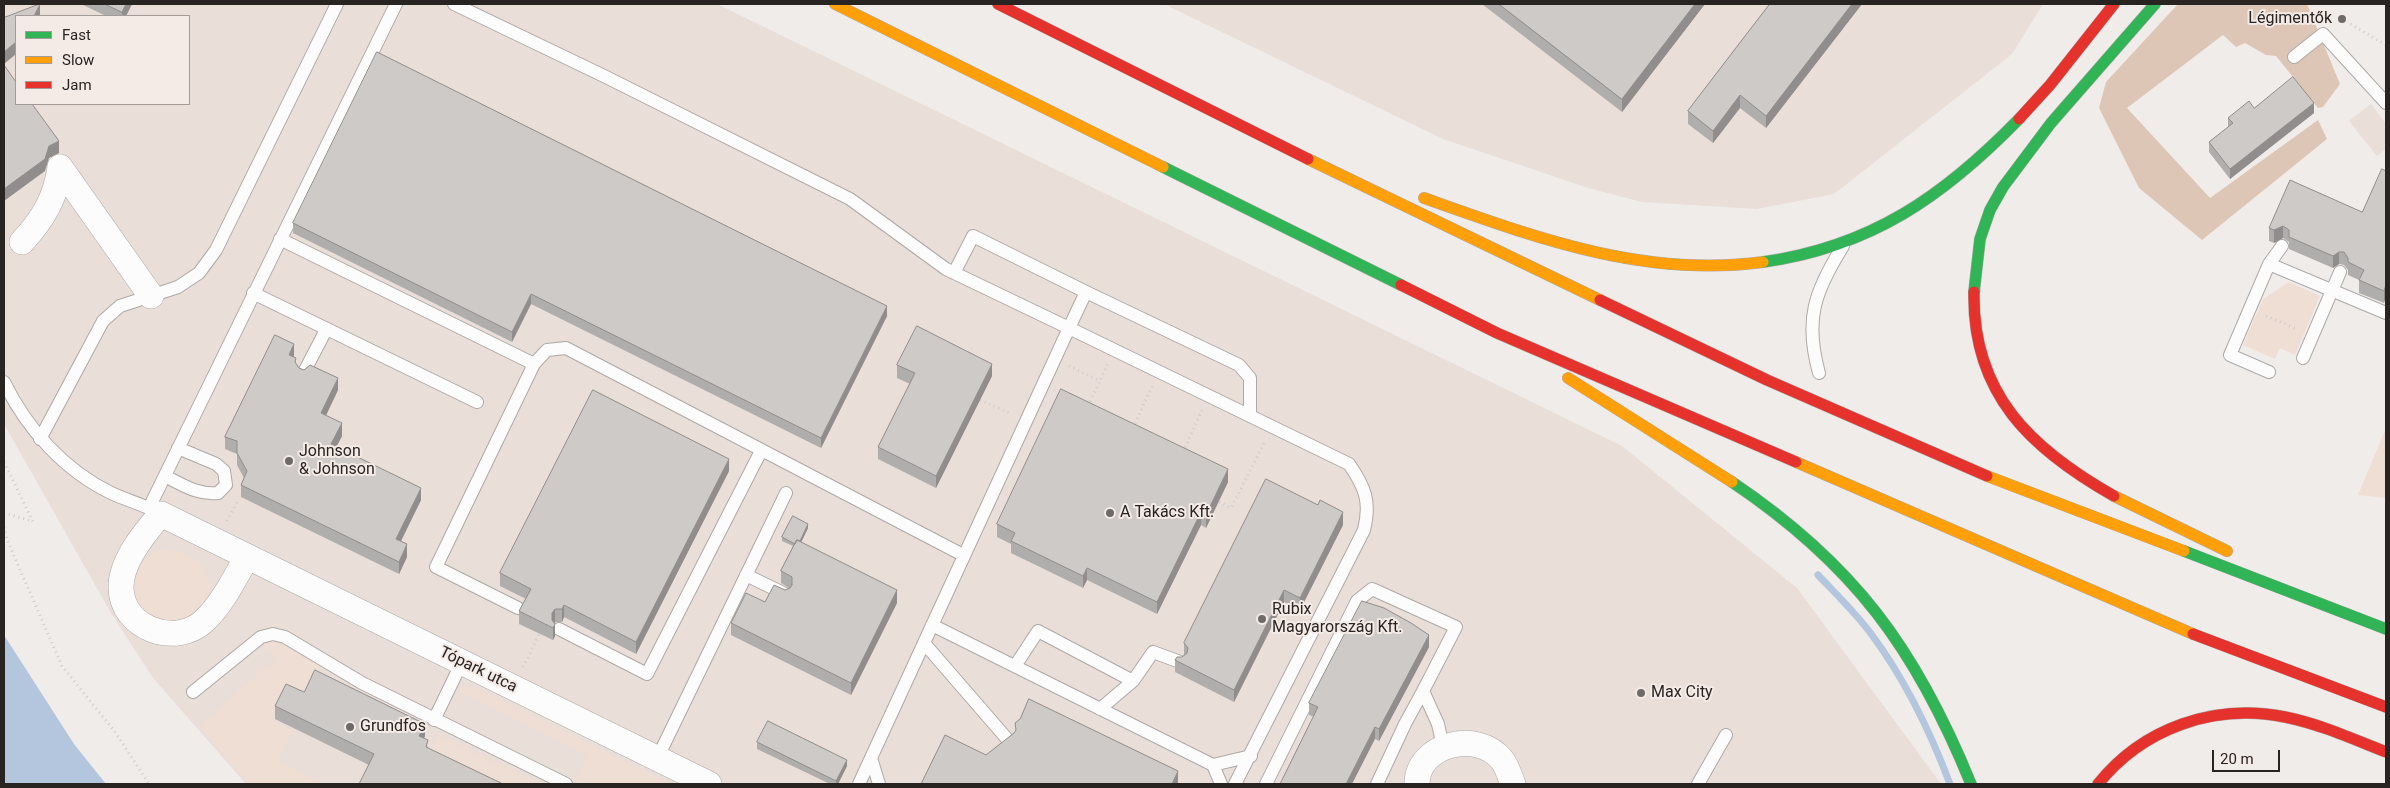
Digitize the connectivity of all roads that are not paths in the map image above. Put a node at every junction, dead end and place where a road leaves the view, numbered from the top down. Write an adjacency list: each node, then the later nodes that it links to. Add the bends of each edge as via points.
1 (338, 4): 21 (lane, via 216,250 199,273 178,287)
2 (396, 4): 11 (lane)
3 (454, 4): 17 (lane, via 850,199)
4 (835, 4): 25 (highway)
5 (998, 4): 10 (highway)
6 (2114, 4): 12 (highway, via 2045,91 2010,130 1967,169 1924,203)
7 (2155, 4): 41 (highway, via 2048,127 2001,190 1981,237 1976,265 1974,319 1979,350 1992,385 2014,418 2038,443 2088,481)
8 (2294, 57): 9 (lane, via 2323,34)
9 (2386, 103)
10 (1299, 155): 12 (highway, via 1568,246 1622,259 1700,268 1760,264 1792,258); 48 (highway, via 1768,380 1954,463)
11 (280, 239): 20 (lane); 27 (lane)
12 (1847, 240): 29 (lane, via 1820,286 1814,305 1812,337)
13 (22, 242): 21 (street, via 50,207 60,167)
14 (2282, 246): 15 (lane)
15 (2269, 264): 18 (lane); 28 (lane, via 2230,355)
16 (2340, 272): 18 (lane)
17 (954, 273): 19 (lane, via 973,236); 23 (lane)
18 (2332, 290): 22 (lane); 26 (lane)
19 (1086, 292): 23 (lane); 33 (lane, via 1239,365 1250,378)
20 (254, 293): 24 (lane); 35 (lane)
21 (151, 296): 34 (lane, via 120,306 103,321)
22 (2386, 314)
23 (1069, 328): 33 (lane); 40 (lane)
24 (326, 330): 30 (lane); 32 (lane)
25 (1497, 333): 57 (highway, via 2181,629); 79 (highway, via 1746,491 1827,557 1861,591 1909,656 1934,699)
26 (2303, 358)
27 (534, 364): 36 (lane, via 547,350 566,348); 46 (lane, via 436,567)
28 (2269, 372)
29 (1818, 373)
30 (303, 374)
31 (4, 382): 34 (lane, via 11,398)
32 (477, 402)
33 (1250, 416): 64 (lane, via 1349,464 1360,480 1368,512 1364,530)
34 (40, 439): 39 (lane, via 83,478)
35 (178, 448): 37 (lane); 37 (lane, via 216,464 224,471 226,485 218,493 207,494)
36 (761, 451): 40 (lane); 49 (lane, via 647,674)
37 (165, 476): 39 (lane)
38 (786, 492): 44 (lane)
39 (155, 511): 42 (street, Tópark utca); 42 (street, via 130,555 121,586 130,613 154,632 189,632 205,621)
40 (963, 555): 47 (lane)
41 (2236, 555)
42 (247, 556): 51 (street, Tópark utca)
43 (2272, 572): 48 (highway)
44 (746, 575): 45 (lane); 66 (lane)
45 (785, 594)
46 (518, 608)
47 (932, 625): 50 (lane); 53 (lane)
48 (2386, 628)
49 (559, 629)
50 (924, 643): 61 (lane); 65 (lane)
51 (462, 662): 59 (lane); 66 (street, Tópark utca)
52 (1180, 662): 54 (lane, via 1153,652)
53 (1015, 666): 54 (lane, via 1038,631); 58 (lane)
54 (1133, 681): 58 (lane)
55 (1424, 691): 62 (lane, via 1438,724); 74 (lane, via 1456,627 1372,588 1357,601); 75 (lane)
56 (194, 692): 59 (lane, via 261,638 273,634 285,637 362,683)
57 (2386, 707)
58 (1100, 709): 67 (lane)
59 (434, 720): 68 (lane)
60 (1726, 735): 78 (lane)
61 (1008, 740)
62 (1443, 747): 76 (street, via 1426,761); 77 (street, via 1464,742 1485,747 1502,759)
63 (2386, 752): 80 (highway, via 2287,717 2230,714 2202,717 2154,735 2130,750)
64 (1251, 756): 67 (lane); 73 (lane)
65 (871, 758): 70 (lane); 71 (lane)
66 (657, 759): 69 (street, Tópark utca)
67 (1213, 765): 72 (lane)
68 (566, 784)
69 (709, 784)
70 (859, 784)
71 (879, 784)
72 (1221, 784)
73 (1235, 784)
74 (1266, 784)
75 (1378, 784)
76 (1416, 784)
77 (1513, 784)
78 (1698, 784)
79 (1971, 784)
80 (2098, 784)

